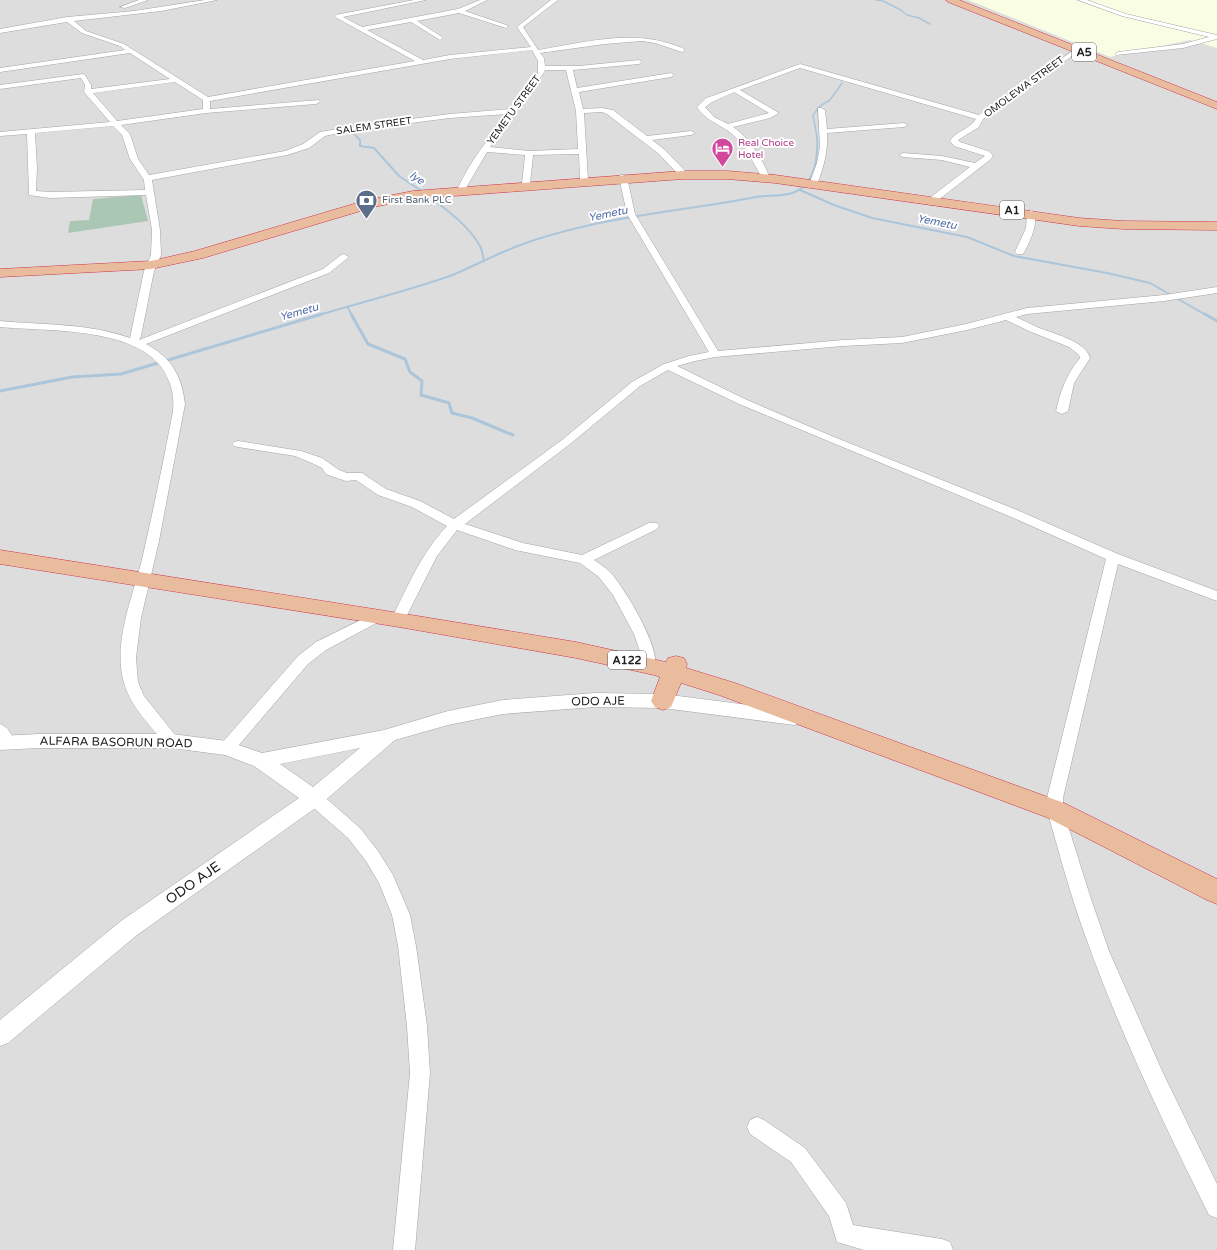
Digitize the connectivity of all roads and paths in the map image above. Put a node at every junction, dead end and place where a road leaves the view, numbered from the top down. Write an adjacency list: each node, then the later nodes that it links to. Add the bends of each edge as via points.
1 (145, 0): 10 (street)
2 (214, 0): 10 (street)
3 (423, 0): 14 (street, via 337,16)
4 (484, 0): 9 (street)
5 (555, 0): 18 (street, YEMETU STREET, via 520,27)
6 (950, 0): 20 (highway, A5)
7 (959, 0): 27 (highway, A5)
8 (1081, 0): 16 (street, via 1124,15)
9 (459, 11): 12 (street); 13 (street)
10 (88, 17): 11 (street)
11 (67, 19): 15 (street); 21 (street, via 84,32)
12 (412, 20): 14 (street); 17 (street)
13 (506, 26)
14 (361, 29): 23 (street)
15 (0, 31)
16 (1217, 37): 22 (street, via 1183,46)
17 (440, 38)
18 (535, 50): 19 (street, via 642,39); 23 (street, via 463,55); 25 (street, YEMETU STREET, via 540,54)
19 (682, 50)
20 (1077, 50): 27 (highway, A5); 43 (street, OMOLEWA STREET)
21 (132, 51): 28 (street); 30 (street)
22 (1118, 54)
23 (422, 62): 35 (street)
24 (639, 62): 26 (street)
25 (542, 68): 26 (street); 41 (street, YEMETU STREET, via 535,84)
26 (569, 69): 32 (street)
27 (1130, 69): 36 (highway, A5); 38 (highway, A5)
28 (0, 70)
29 (671, 75): 32 (street)
30 (175, 80): 34 (street); 35 (street)
31 (0, 87): 34 (street, via 83,76 88,85)
32 (575, 90): 42 (street)
33 (734, 90): 43 (street, via 800,66); 46 (street, via 709,100 701,107 709,118); 46 (street, via 775,113)
34 (88, 92): 44 (street)
35 (207, 100): 40 (street)
36 (1217, 101)
37 (316, 102): 40 (street)
38 (1217, 106)
39 (821, 110): 48 (street)
40 (206, 111): 44 (street)
41 (513, 111): 52 (street, YEMETU STREET); 59 (street, SALEM STREET, via 349,129 323,134 306,146 287,153)
42 (580, 111): 51 (street, via 607,111); 53 (street)
43 (980, 118): 56 (street, OMOLEWA STREET, via 976,125 954,141 989,155)
44 (115, 124): 47 (street); 59 (street, via 126,134 134,159)
45 (904, 125): 48 (street)
46 (726, 127): 58 (street, via 738,135 761,165)
47 (31, 131): 50 (street); 65 (street, via 32,193 50,195)
48 (824, 131): 62 (street, via 822,163)
49 (691, 133): 51 (street)
50 (0, 134)
51 (645, 139): 57 (street)
52 (485, 149): 54 (street); 64 (street, YEMETU STREET, via 465,181)
53 (583, 151): 54 (street); 61 (street)
54 (529, 153): 63 (street)
55 (903, 155): 56 (street, via 942,158)
56 (976, 166): 66 (street)
57 (682, 173): 58 (highway, A1); 60 (highway, A1)
58 (765, 176): 62 (highway, A1)
59 (147, 178): 65 (street)
60 (623, 178): 61 (highway, A1); 62 (highway, A1, via 716,175); 64 (highway, A1); 79 (street, via 632,216)
61 (584, 180): 63 (highway, A1)
62 (808, 182): 66 (highway, A1)
63 (526, 184): 64 (highway, A1)
64 (463, 189): 72 (highway, A1, via 379,201 198,255)
65 (150, 192): 72 (street, via 156,230 156,255)
66 (932, 200): 67 (highway, A1)
67 (1032, 214): 68 (highway, A1, via 1116,221); 69 (highway, A1, via 1103,224); 70 (street, via 1027,237)
68 (1217, 222)
69 (1217, 226)
70 (1020, 252)
71 (344, 257): 78 (street, via 326,271)
72 (152, 263): 73 (highway, A1); 74 (highway, A1); 78 (street)
73 (0, 269)
74 (0, 273)
75 (1217, 290): 76 (street, via 1164,298 1043,309)
76 (1007, 316): 79 (street, via 902,340); 81 (street, via 1073,345 1084,354 1085,358 1067,384)
77 (0, 324): 78 (street, via 96,332)
78 (136, 342): 89 (street, via 154,352 163,361 175,380 179,404)
79 (715, 354): 80 (street)
80 (668, 366): 83 (street, via 636,384 572,437); 87 (street, via 743,402)
81 (1062, 411)
82 (238, 444): 83 (street, via 297,453 318,461 335,474 358,476 382,492 416,504)
83 (455, 525): 88 (street, via 520,547); 91 (street, via 443,536 428,560)
84 (653, 526): 88 (street)
85 (0, 551): 89 (highway, A122)
86 (0, 557): 89 (highway, A122)
87 (1113, 557): 90 (street); 103 (street)
88 (584, 560): 93 (street, via 604,574 619,593 641,634)
89 (144, 576): 91 (highway, A122); 92 (highway, A122); 99 (street, via 130,638 131,682 139,701)
90 (1217, 596)
91 (401, 614): 93 (highway, A122, via 591,645)
92 (376, 617): 93 (highway, A122); 100 (street, via 321,646 303,660)
93 (649, 661): 94 (highway, A122)
94 (674, 668): 95 (highway); 96 (highway, A122); 103 (highway, A122, via 731,681)
95 (663, 701): 96 (street, ODO AJE); 97 (street, ODO AJE, via 595,700 503,707 448,718)
96 (810, 720): 103 (highway, A122)
97 (389, 735): 101 (street, ODO AJE); 102 (street, ODO AJE)
98 (2, 738): 99 (street, ALFARA BASORUN ROAD)
99 (172, 741): 100 (street, ALFARA BASORUN ROAD)
100 (227, 748): 101 (street, ALFARA BASORUN ROAD)
101 (261, 761): 102 (street, ALFARA BASORUN ROAD)
102 (314, 798): 106 (street, ODO AJE, via 129,928); 109 (street, via 354,833 372,856 387,880 401,915 416,1018 420,1073)
103 (1055, 804): 104 (highway, A122, via 1121,828); 105 (highway, A122); 108 (street, via 1100,950 1146,1061)
104 (1217, 878)
105 (1217, 892)
106 (0, 1036)
107 (757, 1127): 110 (street, via 798,1155 838,1210 845,1234)
108 (1217, 1206)
109 (404, 1250)
110 (942, 1250)

